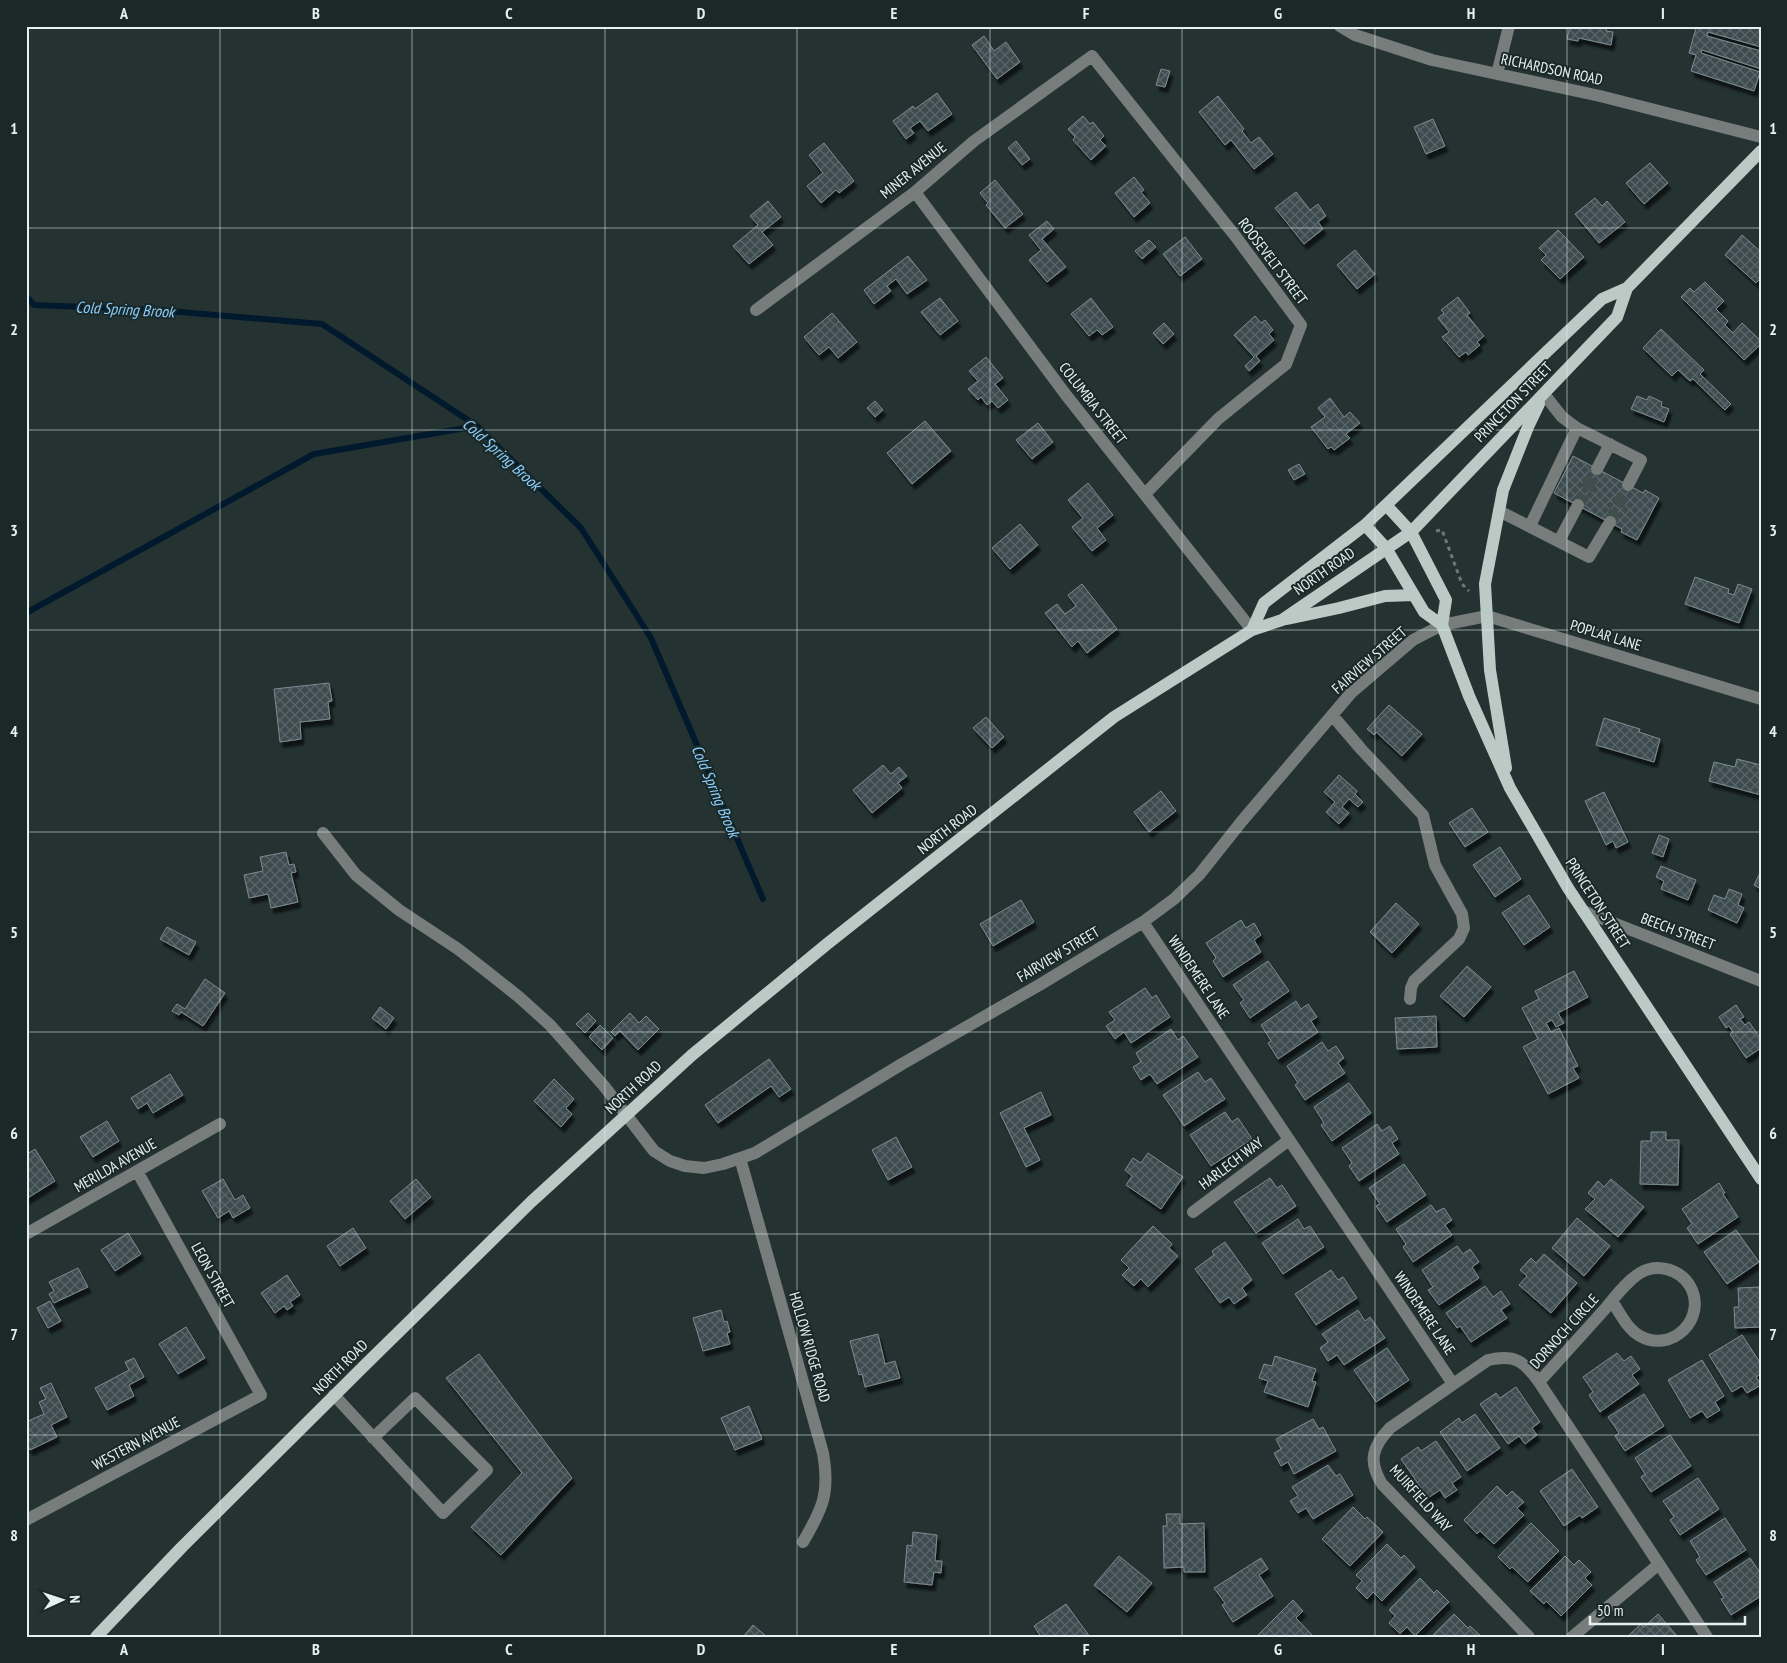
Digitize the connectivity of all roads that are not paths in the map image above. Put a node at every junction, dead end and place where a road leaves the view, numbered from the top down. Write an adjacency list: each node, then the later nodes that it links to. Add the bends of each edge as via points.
1 (1340, 26): 4 (street, RICHARDSON ROAD, via 1355,35 1432,60)
2 (1509, 26): 4 (street)
3 (1092, 56): 7 (street, MINER AVENUE, via 974,141); 15 (street, ROOSEVELT STREET, via 1236,237 1301,325 1286,364 1218,419)
4 (1497, 74): 5 (street, RICHARDSON ROAD, via 1600,96)
5 (1761, 137)
6 (1761, 151): 8 (main road, PRINCETON STREET)
7 (915, 192): 9 (street, MINER AVENUE); 15 (street, COLUMBIA STREET, via 1066,395)
8 (1627, 288): 10 (main road, PRINCETON STREET, via 1617,317); 16 (main road, PRINCETON STREET, via 1602,299)
9 (756, 310)
10 (1544, 394): 11 (street, via 1562,417); 18 (main road, via 1503,490); 22 (main road, PRINCETON STREET)
11 (1577, 428): 12 (street); 21 (street)
12 (1610, 444): 13 (street); 14 (street, via 1641,460)
13 (1598, 469)
14 (1628, 485)
15 (1145, 494): 29 (street, COLUMBIA STREET)
16 (1386, 505): 20 (main road, PRINCETON STREET); 22 (main road)
17 (1578, 505): 23 (street)
18 (1499, 511): 21 (street); 26 (main road, via 1485,584)
19 (1610, 522): 23 (street, via 1589,557)
20 (1365, 525): 24 (main road, PRINCETON STREET); 29 (main road, NORTH ROAD, via 1264,603)
21 (1530, 526): 23 (street)
22 (1411, 532): 24 (main road, NORTH ROAD); 28 (main road, via 1446,600)
23 (1559, 541)
24 (1386, 548): 25 (main road, PRINCETON STREET); 27 (main road, NORTH ROAD)
25 (1414, 595): 27 (main road, via 1385,596); 28 (main road, PRINCETON STREET, via 1424,612)
26 (1487, 616): 28 (street, POPLAR LANE); 30 (street, POPLAR LANE); 32 (main road, via 1490,670)
27 (1282, 620): 29 (main road, NORTH ROAD)
28 (1442, 626): 31 (street, FAIRVIEW STREET, via 1413,640 1351,693); 32 (main road, PRINCETON STREET)
29 (1252, 630): 38 (main road, NORTH ROAD, via 1114,717 820,950 692,1055)
30 (1761, 698)
31 (1332, 715): 35 (street, FAIRVIEW STREET, via 1199,875); 37 (street, via 1423,815 1435,865 1462,914 1464,928 1459,939 1414,981)
32 (1510, 788): 34 (main road, PRINCETON STREET)
33 (323, 833): 38 (street, FAIRVIEW STREET, via 356,874 399,910 458,949 520,997 550,1025)
34 (1583, 912): 36 (street, BEECH STREET); 43 (main road, PRINCETON STREET)
35 (1143, 922): 40 (street, WINDEMERE LANE); 41 (street, FAIRVIEW STREET, via 755,1153)
36 (1761, 981)
37 (1410, 999)
38 (626, 1116): 41 (street, FAIRVIEW STREET, via 654,1151 670,1161 704,1168); 49 (main road, NORTH ROAD, via 531,1202)
39 (220, 1124): 42 (street, MERILDA AVENUE)
40 (1289, 1140): 44 (street, HARLECH WAY); 48 (street, WINDEMERE LANE)
41 (740, 1158): 53 (street, HOLLOW RIDGE ROAD, via 823,1453 826,1491 822,1507)
42 (137, 1171): 45 (street, MERILDA AVENUE); 50 (street, LEON STREET)
43 (1761, 1179)
44 (1193, 1212)
45 (26, 1234)
46 (1612, 1301): 46 (street, DORNOCH CIRCLE, via 1638,1274 1660,1268 1674,1272 1686,1281 1693,1294 1694,1309 1690,1323 1678,1335 1655,1341 1633,1331); 47 (street, DORNOCH CIRCLE)
47 (1540, 1382): 48 (street, via 1517,1360 1503,1357 1488,1360); 54 (street)
48 (1453, 1384): 56 (street, MUIRFIELD WAY, via 1380,1438 1374,1450 1376,1474 1382,1484)
49 (334, 1395): 51 (street); 55 (main road, NORTH ROAD)
50 (261, 1396): 52 (street, WESTERN AVENUE)
51 (374, 1438): 51 (street, via 443,1512 486,1470 415,1398)
52 (26, 1520)
53 (803, 1542)
54 (1659, 1564): 57 (street); 58 (street)
55 (96, 1637)
56 (1530, 1637)
57 (1572, 1637)
58 (1706, 1637)

